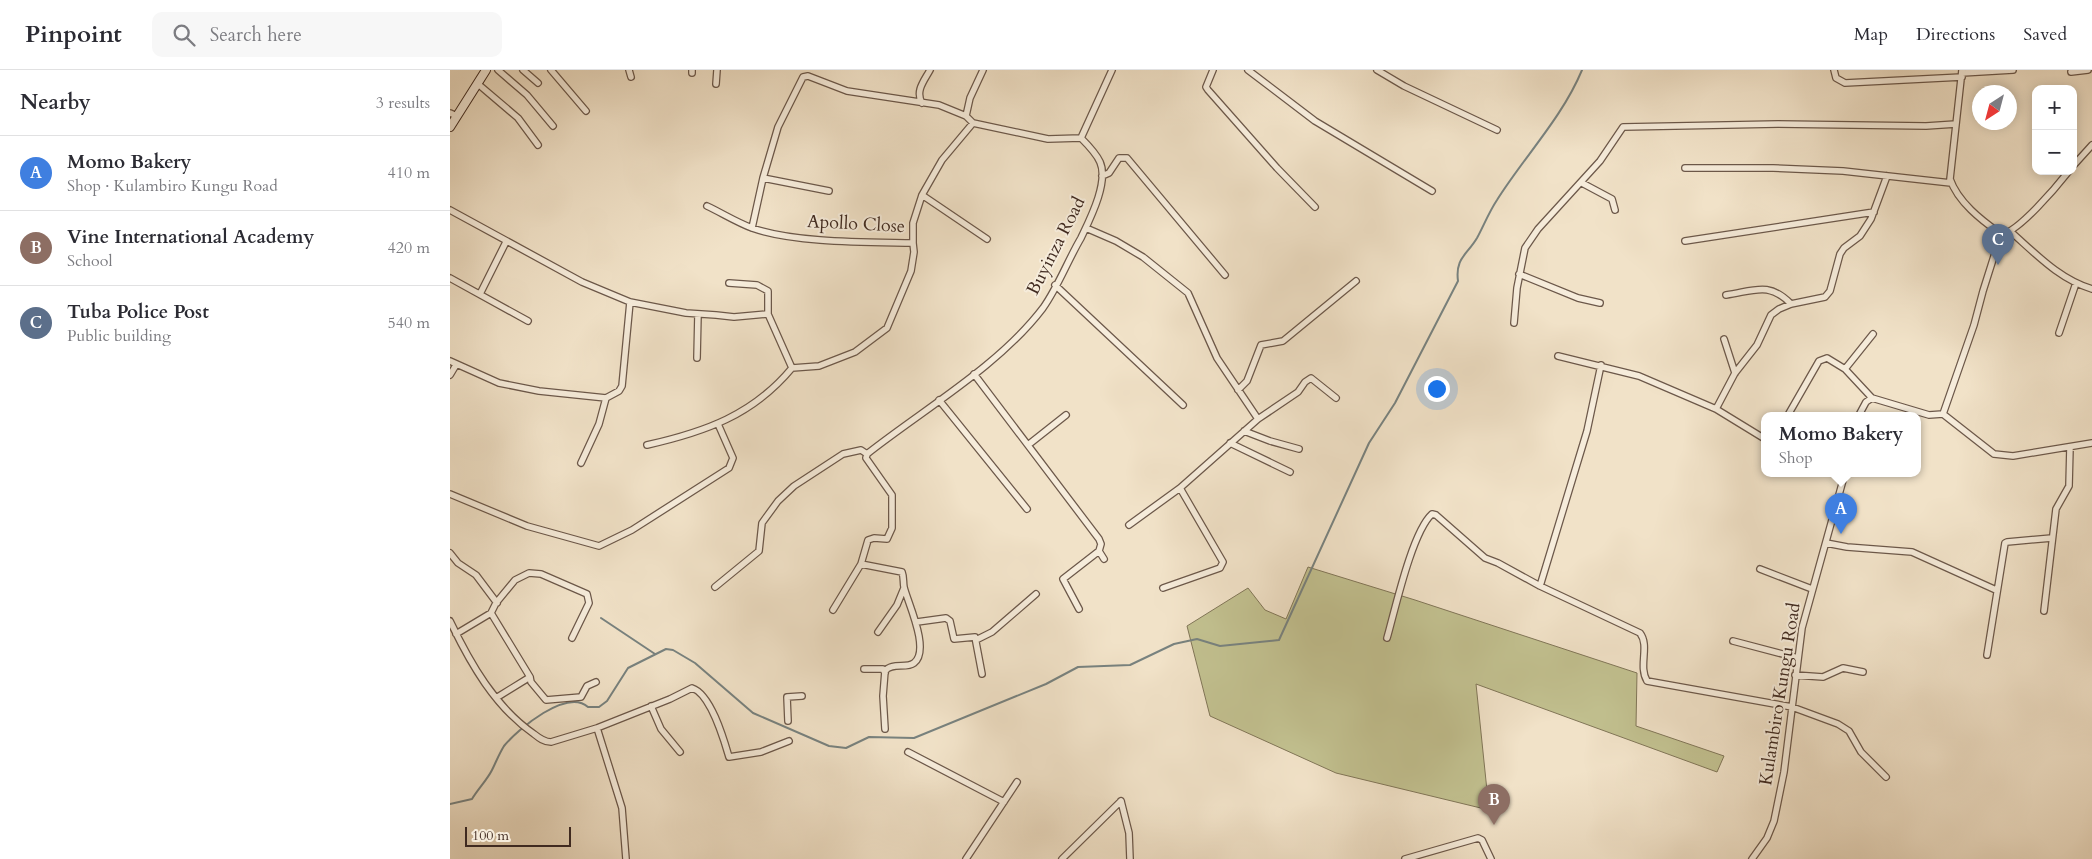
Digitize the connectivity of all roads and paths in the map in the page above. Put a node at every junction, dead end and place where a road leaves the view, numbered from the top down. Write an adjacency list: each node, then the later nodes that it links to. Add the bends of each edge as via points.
1 (486, 70): 20 (main road)
2 (498, 70): 28 (street, via 527,95)
3 (522, 70): 19 (street)
4 (551, 70): 23 (street)
5 (630, 70): 18 (street)
6 (717, 70): 21 (street)
7 (930, 70): 22 (street, via 919,90)
8 (983, 70): 25 (street)
9 (1112, 70): 31 (street)
10 (1213, 70): 46 (street, via 1206,83 1208,90)
11 (1248, 70): 43 (street, via 1314,121)
12 (1377, 70): 30 (street)
13 (1834, 70): 17 (street, via 1836,78 1845,83)
14 (2013, 70): 17 (street)
15 (2088, 70): 16 (street)
16 (2071, 72)
17 (1962, 73): 27 (street)
18 (631, 78)
19 (538, 83)
20 (478, 84): 24 (main road); 32 (street, via 518,118)
21 (716, 84)
22 (922, 103): 25 (street, via 939,105); 39 (street, via 847,91 803,77 778,127)
23 (586, 111)
24 (453, 115): 29 (main road)
25 (966, 116): 26 (street)
26 (973, 122): 31 (street, via 1048,139); 44 (street, Apollo Close, via 942,160)
27 (1956, 124): 40 (street, via 1626,126); 41 (street)
28 (553, 126)
29 (450, 127)
30 (1497, 130)
31 (1081, 138): 37 (street, via 1100,162)
32 (538, 144)
33 (2092, 145): 34 (street)
34 (2077, 162)
35 (1685, 168): 38 (street, via 1772,168)
36 (2066, 175): 52 (street)
37 (1102, 176): 51 (street, Buyinza Road); 59 (street, via 1109,173 1119,158 1127,158)
38 (1887, 176): 41 (street); 49 (street)
39 (763, 178): 42 (street); 50 (street)
40 (1582, 183): 48 (street, via 1612,199); 58 (street, via 1532,237 1525,248)
41 (1951, 183): 53 (street, via 1970,208)
42 (829, 191)
43 (1432, 191)
44 (922, 195): 54 (street); 57 (street, Apollo Close)
45 (707, 206): 50 (street, Apollo Close)
46 (1315, 207)
47 (450, 210): 56 (street)
48 (1615, 210)
49 (1874, 212): 55 (street); 70 (street, via 1860,236 1840,254 1828,294)
50 (752, 228): 57 (street, Apollo Close, via 825,240)
51 (1086, 228): 64 (street, Buyinza Road); 88 (street, via 1137,254 1188,293 1212,347)
52 (2011, 232): 53 (street); 63 (street, via 2052,268)
53 (2001, 234): 99 (street)
54 (987, 239)
55 (1685, 240)
56 (506, 242): 66 (street); 68 (street, via 594,288)
57 (912, 243): 83 (street, via 914,260 911,271 889,324 882,333 855,352 830,362 812,368)
58 (1519, 274): 69 (street, via 1573,296); 74 (street)
59 (1225, 275)
60 (450, 278): 66 (street)
61 (1356, 281): 88 (street, via 1284,341 1261,345 1247,381)
62 (729, 283): 72 (street, via 757,285 766,289)
63 (2076, 283): 65 (street); 75 (street)
64 (1056, 285): 86 (street, Buyinza Road, via 1038,313); 93 (street)
65 (2092, 289)
66 (480, 294): 73 (street)
67 (1726, 295): 70 (street, via 1772,290 1782,294)
68 (630, 302): 71 (street); 89 (street, via 622,386)
69 (1600, 303)
70 (1791, 304): 85 (street, via 1771,315 1756,344)
71 (698, 314): 72 (street, via 734,317); 79 (street)
72 (768, 314): 83 (street)
73 (528, 321)
74 (1514, 323)
75 (2059, 333)
76 (1873, 334): 84 (street)
77 (1724, 339): 85 (street)
78 (1558, 356): 82 (street)
79 (697, 358)
80 (450, 362): 81 (street)
81 (456, 365): 87 (street); 89 (street, via 499,383)
82 (1601, 365): 94 (street, via 1639,376); 128 (street, via 1587,431)
83 (792, 368): 102 (street, via 760,401)
84 (1845, 369): 91 (street); 95 (street, via 1827,358 1819,361)
85 (1735, 373): 94 (street)
86 (974, 374): 92 (street, Buyinza Road); 110 (street)
87 (450, 375)
88 (1238, 390): 101 (street)
89 (606, 398): 114 (street, via 599,424)
90 (1336, 398): 101 (street, via 1311,378 1298,392)
91 (1872, 398): 96 (street); 97 (street)
92 (939, 400): 113 (street, Buyinza Road); 119 (street)
93 (1183, 405)
94 (1716, 409): 106 (street)
95 (1790, 412)
96 (1861, 412)
97 (1919, 412)
98 (1921, 413): 99 (street)
99 (1943, 414): 111 (street, via 2000,456)
100 (1066, 416): 110 (street)
101 (1258, 419): 103 (street)
102 (718, 424): 109 (street); 118 (street, via 733,458 729,468 632,530 599,546 527,526)
103 (1251, 425): 104 (street); 105 (street)
104 (1244, 431): 105 (street); 108 (street)
105 (1255, 435): 112 (street)
106 (1761, 437)
107 (2092, 442): 111 (street)
108 (1230, 443): 115 (street); 117 (street)
109 (647, 445)
110 (1028, 445): 123 (street, via 1096,534 1101,544)
111 (2070, 447): 121 (street, via 2069,486 2056,510)
112 (1298, 449)
113 (867, 454): 126 (street, via 866,458 892,495 890,535 887,539 868,540); 129 (street, via 860,450 843,454 794,486 762,523 759,551)
114 (581, 463)
115 (1290, 472)
116 (1844, 477): 122 (street, Kulambiro Kungu Road)
117 (1180, 488): 120 (street); 131 (street, via 1223,562 1220,568)
118 (450, 494)
119 (1027, 509)
120 (1129, 525)
121 (2052, 538): 133 (street, via 2006,542); 138 (street)
122 (1826, 543): 132 (street, Kulambiro Kungu Road); 133 (street, via 1912,552)
123 (1099, 551): 125 (street); 136 (street, via 1063,579)
124 (450, 553): 135 (street, via 476,575)
125 (1104, 559)
126 (861, 564): 130 (street, via 900,571); 137 (street)
127 (1760, 569): 132 (street)
128 (1540, 586): 145 (street, via 1485,558 1432,514 1412,552); 160 (street, via 1640,633 1644,641 1642,666 1645,678 1650,682)
129 (715, 588)
130 (904, 588): 141 (street); 142 (street, via 897,605)
131 (1163, 588)
132 (1812, 589): 149 (street, Kulambiro Kungu Road)
133 (1996, 590): 148 (street)
134 (1036, 594): 146 (street, via 992,632)
135 (498, 603): 139 (street); 144 (street, via 515,580 534,572 587,594 589,603)
136 (1079, 609)
137 (833, 610)
138 (2044, 611)
139 (490, 613): 143 (street); 155 (street)
140 (450, 621): 143 (street)
141 (917, 622): 146 (street, via 948,618 954,639 973,636); 152 (street, via 917,660 912,664 888,668)
142 (878, 632)
143 (456, 634): 158 (street)
144 (572, 638)
145 (1387, 638)
146 (976, 640): 153 (street)
147 (1733, 641): 149 (street)
148 (1987, 655)
149 (1798, 658): 154 (street, Kulambiro Kungu Road)
150 (864, 669): 152 (street, via 882,669)
151 (1863, 672): 154 (street, via 1843,668 1823,677)
152 (885, 674): 163 (street)
153 (982, 674)
154 (1795, 675): 160 (street, Kulambiro Kungu Road)
155 (530, 677): 156 (street, via 541,696 549,701 581,697 587,686); 158 (street)
156 (596, 682)
157 (802, 696): 161 (street, via 787,697)
158 (496, 698): 162 (street, via 524,727 548,742)
159 (651, 706): 162 (street); 164 (street, via 692,688 697,690 719,724 729,757 761,752); 165 (street, via 660,729)
160 (1792, 707): 167 (street, via 1847,728 1861,752); 176 (street, Kulambiro Kungu Road, via 1774,821)
161 (788, 721)
162 (597, 728): 170 (street, via 622,808)
163 (885, 729)
164 (789, 741)
165 (680, 752)
166 (908, 752): 169 (street)
167 (1886, 776)
168 (1017, 782): 169 (street)
169 (1004, 802): 171 (street)
170 (626, 859)
171 (966, 859)
172 (1062, 859): 173 (street, via 1121,801 1129,833)
173 (1130, 859)
174 (1405, 859): 175 (street, via 1478,838)
175 (1491, 859)
176 (1752, 859)

